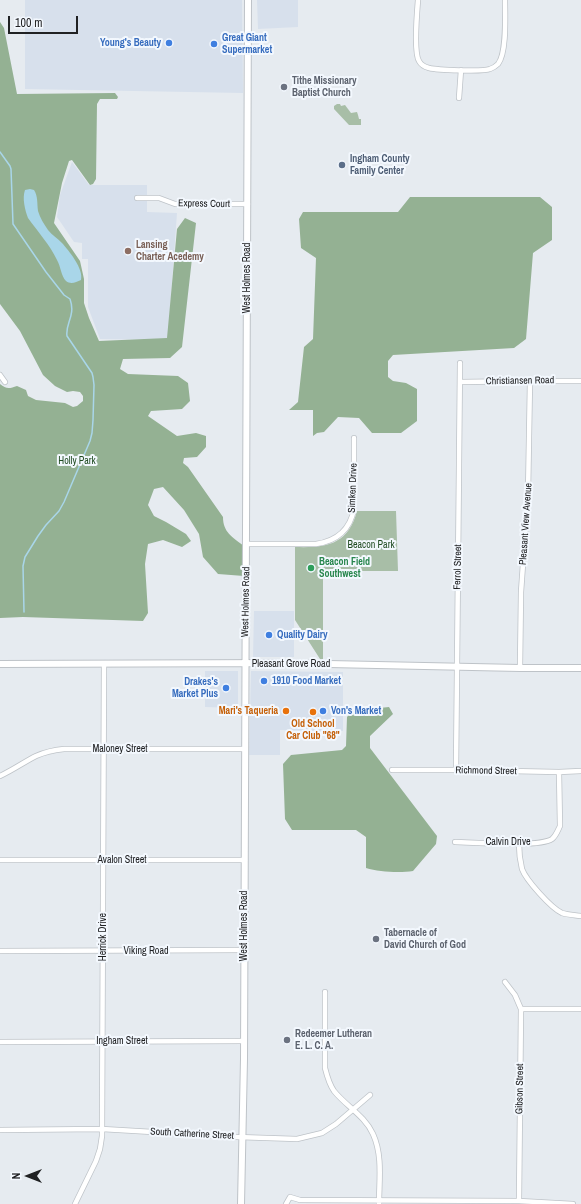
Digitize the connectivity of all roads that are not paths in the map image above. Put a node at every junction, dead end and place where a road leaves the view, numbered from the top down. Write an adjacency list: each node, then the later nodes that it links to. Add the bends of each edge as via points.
1 (248, 0): 7 (street, West Holmes Road)
2 (418, 0): 4 (street, via 418,60 428,68)
3 (505, 0): 4 (street, via 504,46 498,64 490,69)
4 (461, 70): 5 (street)
5 (459, 98)
6 (137, 198): 7 (street, Express Court, via 159,198 175,204)
7 (248, 204): 15 (street, West Holmes Road)
8 (460, 363): 13 (street, Ferrol Street)
9 (0, 375): 12 (street)
10 (530, 380): 11 (street, Christiansen Road); 13 (street, Christiansen Road); 20 (street, Pleasant View Avenue, via 528,501 521,592)
11 (581, 381)
12 (5, 382)
13 (460, 382): 19 (street, Ferrol Street)
14 (354, 438): 15 (street, Simken Drive, via 354,509 352,518 341,534 316,544)
15 (246, 544): 18 (street, West Holmes Road)
16 (0, 664): 17 (street, Pleasant Grove Road)
17 (104, 664): 18 (street, Pleasant Grove Road); 22 (street, Herrick Drive)
18 (246, 664): 19 (street, Pleasant Grove Road); 23 (street, West Holmes Road)
19 (457, 666): 20 (street, Pleasant Grove Road); 25 (street, Ferrol Street)
20 (520, 668): 21 (street, Pleasant Grove Road)
21 (581, 668)
22 (104, 749): 23 (street, Maloney Street); 28 (street, Maloney Street, via 54,750); 32 (street, Herrick Drive)
23 (245, 750): 33 (street, West Holmes Road)
24 (392, 770): 25 (street, Richmond Street)
25 (456, 770): 27 (street, Richmond Street)
26 (581, 770): 27 (street, Richmond Street)
27 (559, 772): 30 (street, Calvin Drive, via 560,826 557,832 552,839 543,842)
28 (0, 776)
29 (455, 842): 30 (street, Calvin Drive)
30 (519, 844): 34 (street, via 523,870 546,900 563,913)
31 (0, 860): 32 (street, Avalon Street)
32 (103, 860): 33 (street, Avalon Street); 37 (street, Herrick Drive)
33 (245, 860): 35 (street, West Holmes Road)
34 (581, 916)
35 (244, 950): 37 (street, Viking Road); 43 (street, West Holmes Road)
36 (0, 951): 37 (street, Viking Road)
37 (103, 951): 42 (street, Herrick Drive)
38 (505, 982): 40 (street, Gibson Street)
39 (325, 992): 46 (street, via 325,1068 334,1090)
40 (521, 1009): 41 (street); 50 (street, Gibson Street)
41 (581, 1009)
42 (103, 1041): 43 (street, Ingham Street); 44 (street, Ingham Street); 47 (street, Herrick Drive)
43 (244, 1041): 49 (street, West Holmes Road)
44 (0, 1042)
45 (370, 1095): 46 (street, South Catherine Street)
46 (354, 1110): 49 (street, South Catherine Street, via 322,1133 310,1137); 51 (street, via 373,1133 378,1148)
47 (102, 1129): 48 (street, South Catherine Street); 49 (street, South Catherine Street); 52 (street, Herrick Drive, via 100,1149)
48 (0, 1130)
49 (243, 1137): 53 (street, West Holmes Road)
50 (519, 1200): 51 (street); 55 (street)
51 (379, 1202): 54 (street, via 300,1200 290,1197)
52 (75, 1204)
53 (241, 1204)
54 (286, 1204)
55 (572, 1204)

